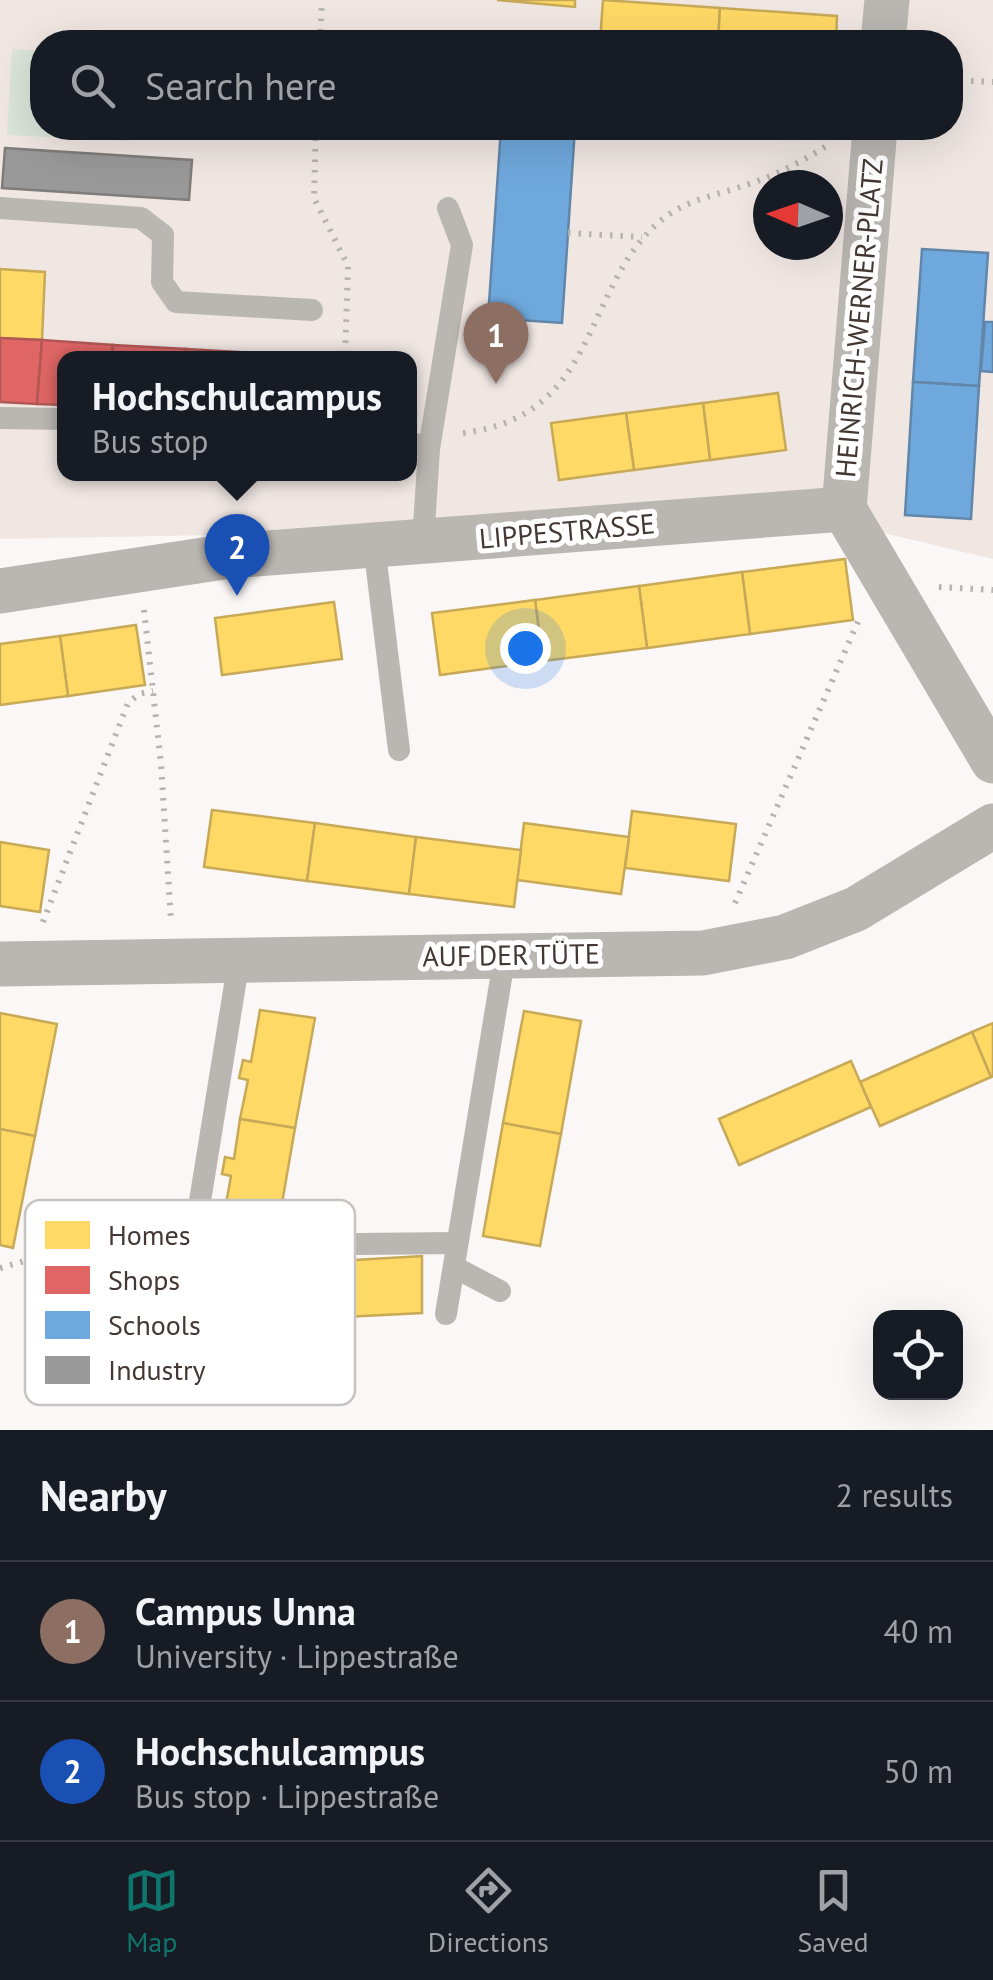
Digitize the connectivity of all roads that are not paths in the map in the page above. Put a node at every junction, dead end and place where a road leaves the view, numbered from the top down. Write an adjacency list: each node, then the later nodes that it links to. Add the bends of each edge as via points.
1 (887, 0): 2 (street)
2 (884, 30)
3 (873, 140): 10 (street, HEINRICH-WERNER-PLATZ)
4 (0, 208): 6 (lane, via 141,218 163,235 162,282 176,302)
5 (448, 208): 9 (lane, via 462,245)
6 (312, 310)
7 (0, 418): 8 (lane)
8 (57, 419)
9 (423, 440): 11 (lane)
10 (844, 508): 11 (street, LIPPESTRASSE); 15 (street)
11 (423, 542): 12 (street, LIPPESTRASSE)
12 (374, 545): 13 (street, LIPPESTRASSE, via 230,556); 14 (lane)
13 (0, 591)
14 (399, 750)
15 (993, 761)
16 (993, 826): 17 (street, AUF DER TÜTE, via 856,909 786,937 715,950)
17 (505, 954): 18 (street, AUF DER TÜTE); 22 (lane)
18 (239, 960): 19 (street, AUF DER TÜTE); 20 (lane)
19 (0, 964)
20 (200, 1200)
21 (358, 1244): 22 (lane)
22 (455, 1255): 23 (lane); 24 (lane)
23 (500, 1290)
24 (446, 1314)

